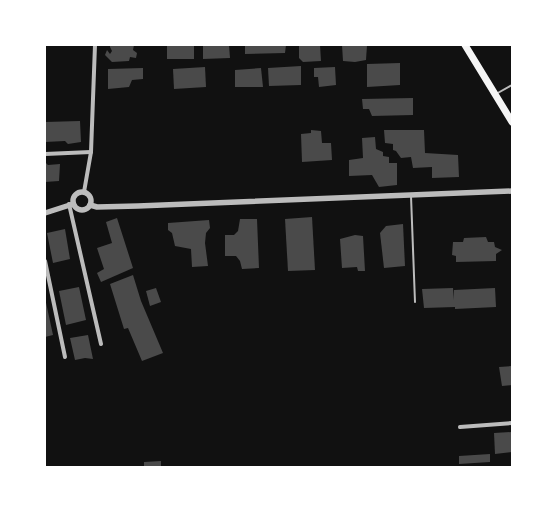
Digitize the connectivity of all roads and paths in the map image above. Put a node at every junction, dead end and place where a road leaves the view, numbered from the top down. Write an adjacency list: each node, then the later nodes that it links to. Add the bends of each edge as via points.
1 (95, 45): 6 (street)
2 (465, 45): 4 (main road)
3 (512, 85): 4 (lane)
4 (495, 94): 5 (main road)
5 (512, 122)
6 (91, 152): 7 (street); 9 (street)
7 (45, 154)
8 (512, 191): 10 (street)
9 (84, 192): 11 (street, via 75,195); 12 (street, via 90,197)
10 (411, 196): 12 (street, via 138,206); 15 (lane)
11 (71, 204): 12 (street, via 81,210 87,209); 13 (street); 16 (street)
12 (90, 205)
13 (45, 213)
14 (45, 261): 17 (street)
15 (415, 302)
16 (101, 344)
17 (65, 357)
18 (512, 423): 19 (street)
19 (460, 427)

